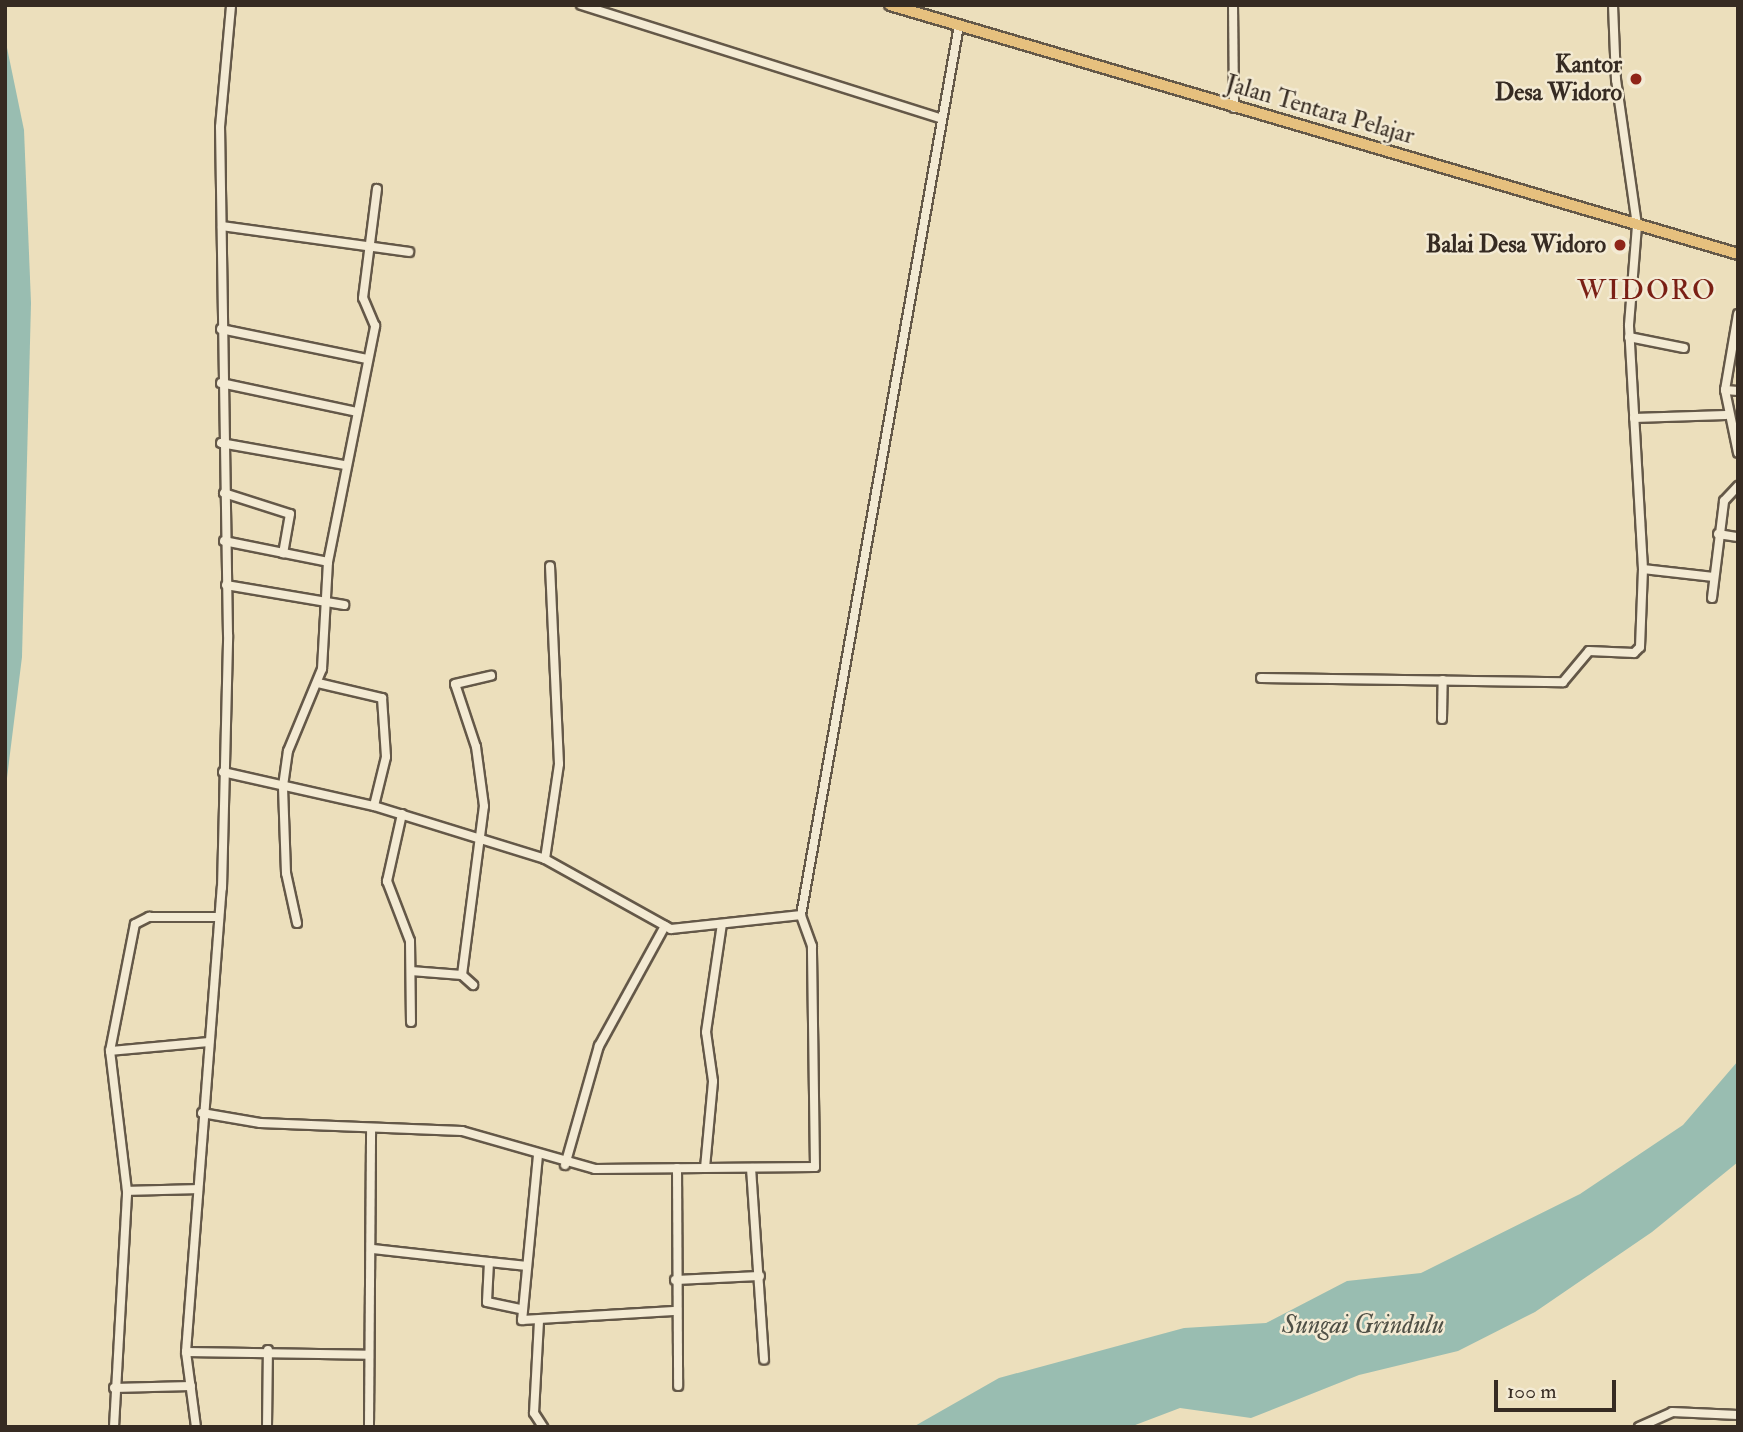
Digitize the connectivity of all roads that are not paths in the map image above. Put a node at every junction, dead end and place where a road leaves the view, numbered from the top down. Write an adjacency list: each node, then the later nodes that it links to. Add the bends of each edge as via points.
1 (231, 5): 12 (street, via 220,127)
2 (581, 5): 9 (street)
3 (890, 5): 6 (main road, Jalan Tentara Pelajar)
4 (1233, 5): 8 (street)
5 (1613, 5): 11 (street, via 1616,80)
6 (930, 11): 7 (main road, Jalan Tentara Pelajar)
7 (959, 25): 8 (main road, Jalan Tentara Pelajar); 9 (street)
8 (1234, 108): 11 (main road, Jalan Tentara Pelajar)
9 (940, 118): 56 (street)
10 (377, 190): 13 (street)
11 (1637, 225): 15 (main road, Jalan Tentara Pelajar); 18 (street)
12 (222, 226): 13 (street); 17 (street)
13 (369, 244): 14 (street); 20 (street, via 364,303 375,320)
14 (408, 252)
15 (1738, 254)
16 (1738, 314): 22 (street)
17 (221, 329): 20 (street); 21 (street)
18 (1629, 337): 19 (street); 26 (street)
19 (1684, 348)
20 (367, 359): 24 (street)
21 (221, 383): 24 (street); 28 (street)
22 (1725, 390): 23 (street); 25 (street)
23 (1738, 391)
24 (353, 411): 30 (street)
25 (1726, 415): 26 (street); 27 (street)
26 (1634, 418): 39 (street)
27 (1735, 438): 29 (street)
28 (221, 443): 30 (street); 32 (street)
29 (1738, 453)
30 (345, 465): 37 (street)
31 (1738, 486): 33 (street, via 1727,494)
32 (223, 493): 35 (street); 36 (street, via 290,514)
33 (1718, 534): 34 (street); 40 (street)
34 (1738, 537)
35 (224, 541): 36 (street); 41 (street)
36 (283, 553): 37 (street)
37 (328, 562): 43 (street)
38 (550, 566): 55 (street, via 559,764)
39 (1643, 569): 40 (street); 47 (street, via 1642,639 1634,653 1589,651 1563,682)
40 (1714, 577): 42 (street)
41 (226, 585): 43 (street); 50 (street)
42 (1712, 597)
43 (323, 602): 44 (street); 48 (street)
44 (344, 605)
45 (491, 676): 54 (street, via 460,680 455,687 480,766)
46 (1261, 678): 47 (street)
47 (1443, 680): 49 (street)
48 (318, 683): 51 (street, via 288,751); 52 (street, via 382,698 386,757)
49 (1442, 719)
50 (223, 772): 51 (street); 57 (street)
51 (283, 786): 52 (street); 58 (street, via 286,873)
52 (374, 806): 53 (street)
53 (402, 814): 54 (street); 61 (street, via 387,881 410,941)
54 (482, 838): 55 (street); 62 (street)
55 (545, 859): 60 (street)
56 (801, 915): 59 (street); 73 (street, via 812,946 816,1165)
57 (219, 917): 65 (street); 66 (street, via 149,917 135,924)
58 (297, 923)
59 (722, 924): 60 (street); 72 (street, via 706,1032 713,1081)
60 (665, 926): 70 (street, via 599,1046)
61 (411, 971): 62 (street); 64 (street)
62 (462, 975): 63 (street)
63 (473, 985)
64 (411, 1023)
65 (208, 1042): 66 (street); 67 (street)
66 (110, 1051): 75 (street)
67 (202, 1113): 68 (street, via 260,1123); 74 (street)
68 (371, 1128): 69 (street, via 462,1131); 76 (street)
69 (538, 1155): 70 (street); 78 (street)
70 (565, 1165): 71 (street)
71 (677, 1168): 72 (street); 80 (street)
72 (705, 1168): 73 (street)
73 (751, 1168): 79 (street)
74 (197, 1189): 75 (street); 85 (street)
75 (127, 1191): 90 (street)
76 (373, 1249): 77 (street); 86 (street)
77 (489, 1262): 78 (street); 81 (street, via 487,1302)
78 (525, 1266): 81 (street)
79 (760, 1276): 80 (street); 87 (street)
80 (675, 1280): 82 (street)
81 (521, 1309): 83 (street, via 523,1320)
82 (674, 1311): 83 (street); 89 (street)
83 (539, 1321): 96 (street, via 534,1413)
84 (268, 1350): 85 (street); 86 (street); 94 (street)
85 (186, 1352): 88 (street)
86 (369, 1355): 95 (street)
87 (764, 1360)
88 (191, 1386): 90 (street); 93 (street)
89 (678, 1386)
90 (114, 1388): 92 (street)
91 (1738, 1415): 97 (street, via 1672,1412)
92 (114, 1427)
93 (197, 1427)
94 (267, 1427)
95 (369, 1427)
96 (543, 1427)
97 (1639, 1427)

